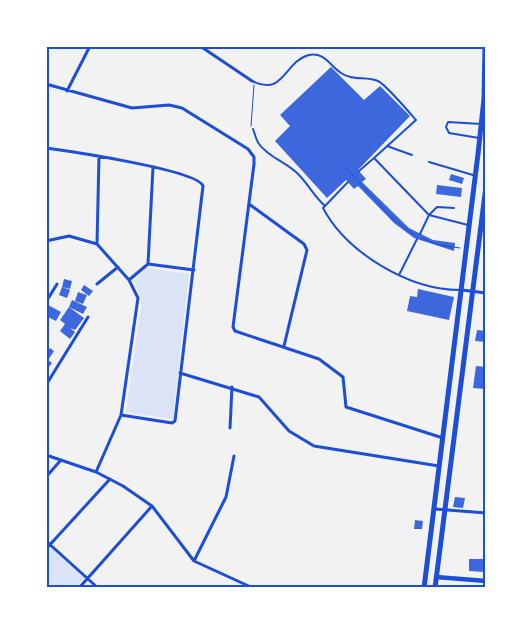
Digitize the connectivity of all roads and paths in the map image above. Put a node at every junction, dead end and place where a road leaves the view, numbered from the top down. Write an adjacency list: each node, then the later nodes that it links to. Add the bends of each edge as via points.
1 (90, 46): 6 (street)
2 (200, 46): 4 (street)
3 (484, 46): 7 (main road)
4 (253, 81): 9 (path, via 250,122); 11 (lane, via 265,86 273,85 302,58 316,55 324,57 347,76 379,81 416,120)
5 (46, 84): 6 (street)
6 (67, 91): 23 (street, via 137,109 168,105 182,108 251,153 254,164)
7 (485, 99): 8 (main road)
8 (481, 124): 10 (main road); 10 (lane, via 448,122 446,126 449,133)
9 (253, 130): 24 (lane, via 258,143 300,176 311,194)
10 (480, 138): 20 (main road)
11 (387, 146): 13 (lane); 15 (lane)
12 (46, 148): 14 (street)
13 (412, 155)
14 (99, 156): 17 (street); 31 (street)
15 (374, 158): 19 (lane); 26 (lane)
16 (429, 162): 20 (lane)
17 (153, 168): 33 (street); 35 (street, via 201,182)
18 (346, 168): 32 (path, via 394,220 413,234 439,244)
19 (359, 171)
20 (476, 176): 27 (main road)
21 (348, 182): 24 (lane)
22 (486, 186): 41 (main road)
23 (249, 204): 45 (street, via 304,244 307,250); 45 (street, via 234,329 241,335)
24 (324, 205): 36 (lane, via 324,211 360,250)
25 (454, 208): 26 (lane, via 441,206)
26 (429, 216): 27 (lane); 28 (lane)
27 (470, 225): 32 (main road)
28 (420, 234)
29 (417, 239): 36 (lane)
30 (46, 240): 31 (street, via 69,236)
31 (98, 244): 34 (street)
32 (467, 249): 40 (main road)
33 (148, 264): 35 (street); 37 (street)
34 (118, 267): 37 (street); 39 (street)
35 (194, 270): 46 (street)
36 (399, 275): 40 (lane, via 430,287)
37 (129, 280): 49 (street, via 138,298)
38 (57, 284): 43 (street)
39 (97, 284)
40 (462, 290): 41 (street); 51 (main road)
41 (472, 292): 42 (street); 61 (main road)
42 (486, 293)
43 (46, 302)
44 (88, 316): 47 (street)
45 (284, 346): 51 (street, via 319,359 343,377 346,407)
46 (180, 373): 48 (street); 49 (street, via 174,423)
47 (46, 386)
48 (232, 387): 50 (street); 55 (street, via 259,397 289,431 306,443)
49 (121, 414): 56 (street)
50 (230, 428)
51 (443, 438): 55 (main road)
52 (46, 455): 54 (street)
53 (234, 456): 66 (street, via 226,497)
54 (61, 460): 56 (street); 57 (street)
55 (440, 466): 60 (main road)
56 (96, 472): 58 (street)
57 (46, 477)
58 (110, 478): 59 (street); 64 (street)
59 (152, 506): 66 (street); 68 (street)
60 (435, 509): 61 (street); 73 (main road)
61 (444, 510): 62 (street); 67 (main road)
62 (486, 513)
63 (46, 541): 64 (street)
64 (50, 544): 65 (street); 68 (street)
65 (46, 549)
66 (194, 561): 72 (street)
67 (436, 577): 69 (main road); 74 (main road)
68 (88, 578): 70 (street); 71 (street)
69 (486, 581)
70 (79, 588)
71 (98, 588)
72 (253, 588)
73 (424, 588)
74 (435, 588)

